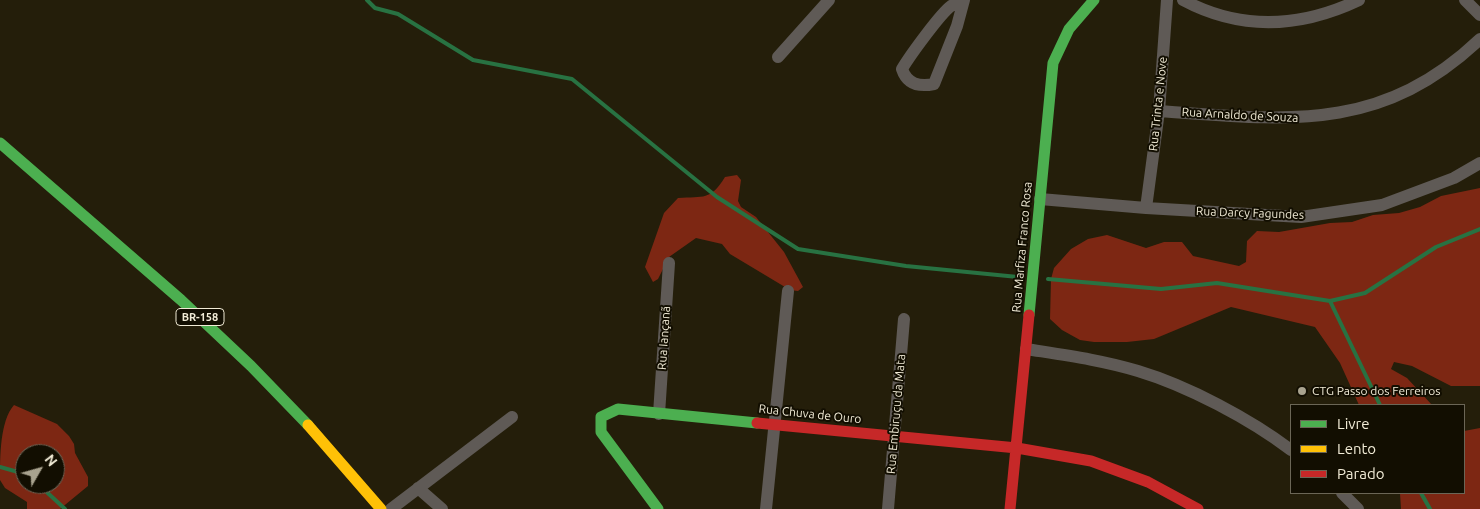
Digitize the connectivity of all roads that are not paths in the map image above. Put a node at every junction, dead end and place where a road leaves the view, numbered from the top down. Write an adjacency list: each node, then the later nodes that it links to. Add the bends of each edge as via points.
1 (829, 0): 10 (street)
2 (1094, 0): 14 (main road, Rua Marfiza Franco Rosa, via 1061,39 1053,63)
3 (1168, 0): 11 (street, Rua Trinta e Nove)
4 (1183, 0): 5 (street, via 1201,10 1268,23 1324,15)
5 (1359, 0)
6 (1465, 0): 8 (street)
7 (963, 1): 7 (street, via 942,14 908,59 902,69 910,82 918,86 934,84 957,26)
8 (1480, 15)
9 (1480, 39): 11 (street, Rua Arnaldo de Souza, via 1424,82 1382,102 1358,108 1312,118 1285,119)
10 (778, 57)
11 (1159, 111): 15 (street, Rua Trinta e Nove)
12 (0, 143): 28 (main road, BR-158, via 216,331 290,404)
13 (1480, 163): 15 (street, Rua Darcy Fagundes, via 1454,178 1382,204 1301,217)
14 (1040, 199): 15 (street, Rua Darcy Fagundes); 19 (main road, Rua Marfiza Franco Rosa)
15 (1146, 208)
16 (669, 263): 20 (street, Rua Iançanã)
17 (788, 292): 22 (street)
18 (904, 319): 23 (street, Rua Embiruçu da Mata)
19 (1026, 349): 24 (main road, Rua Marfiza Franco Rosa); 25 (street, via 1084,358 1139,372 1222,408)
20 (659, 414): 22 (main road, Rua Chuva de Ouro); 31 (main road, Rua Chuva de Ouro, via 618,410 602,417 601,432)
21 (512, 416): 26 (street)
22 (774, 424): 23 (main road, Rua Chuva de Ouro); 32 (street)
23 (894, 436): 24 (main road, Rua Chuva de Ouro); 33 (street, Rua Embiruçu da Mata)
24 (1017, 448): 34 (main road, Rua Marfiza Franco Rosa); 35 (main road, Rua Chuva de Ouro, via 1091,461 1148,482)
25 (1290, 449)
26 (418, 488): 29 (street); 30 (street)
27 (1343, 494): 36 (street)
28 (381, 509)
29 (391, 509)
30 (442, 509)
31 (658, 509)
32 (766, 509)
33 (888, 509)
34 (1010, 509)
35 (1198, 509)
36 (1358, 509)

